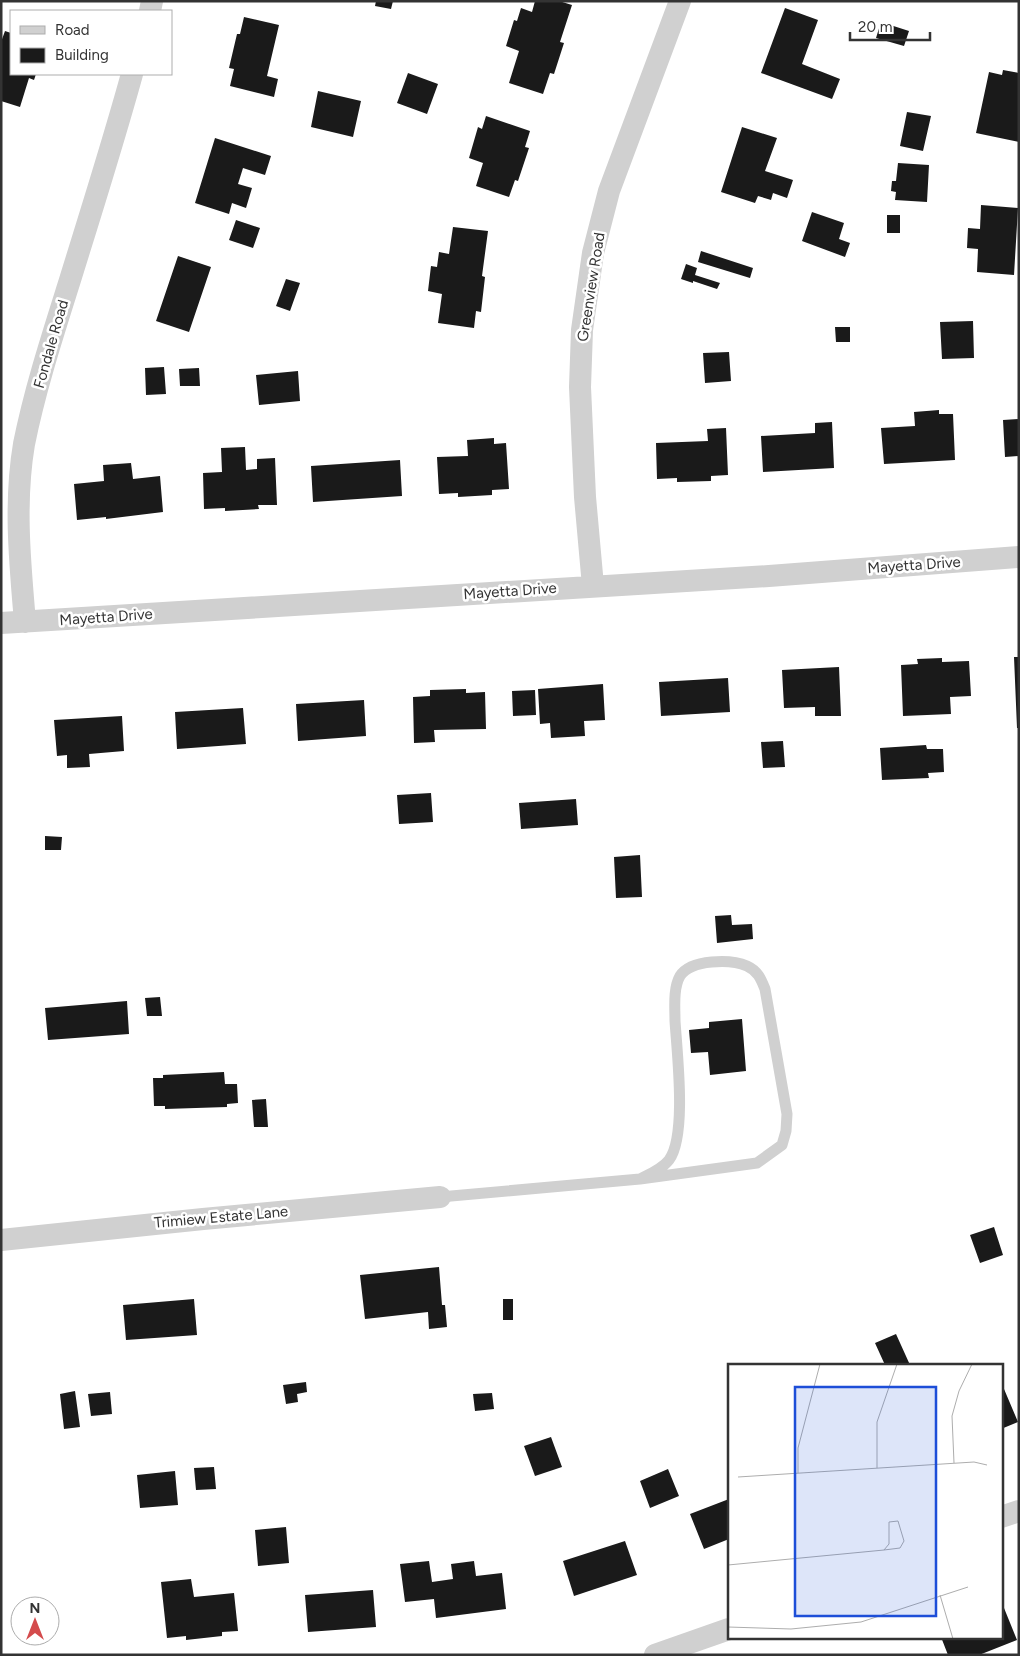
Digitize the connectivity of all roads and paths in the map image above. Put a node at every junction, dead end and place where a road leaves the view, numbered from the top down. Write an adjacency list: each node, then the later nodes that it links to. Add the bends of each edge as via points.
1 (680, 1): 4 (street, Greenview Road, via 609,191 593,254 582,330 580,387)
2 (132, 75): 5 (street, Fondale Road, via 47,354 24,445 19,495 19,559)
3 (1019, 557): 4 (street, Mayetta Drive)
4 (593, 586): 5 (street, Mayetta Drive)
5 (25, 622): 6 (street, Mayetta Drive)
6 (1, 623)
7 (640, 1179): 7 (lane, via 668,1161 675,1149 680,1116 675,1012 680,977 689,967 708,962 748,966 760,976 765,989 787,1114 782,1145 757,1163); 8 (lane)
8 (440, 1197): 9 (street, Trimiew Estate Lane)
9 (1, 1240)
10 (1019, 1510): 11 (street)
11 (1002, 1517)
12 (728, 1629): 13 (street)
13 (655, 1655)

